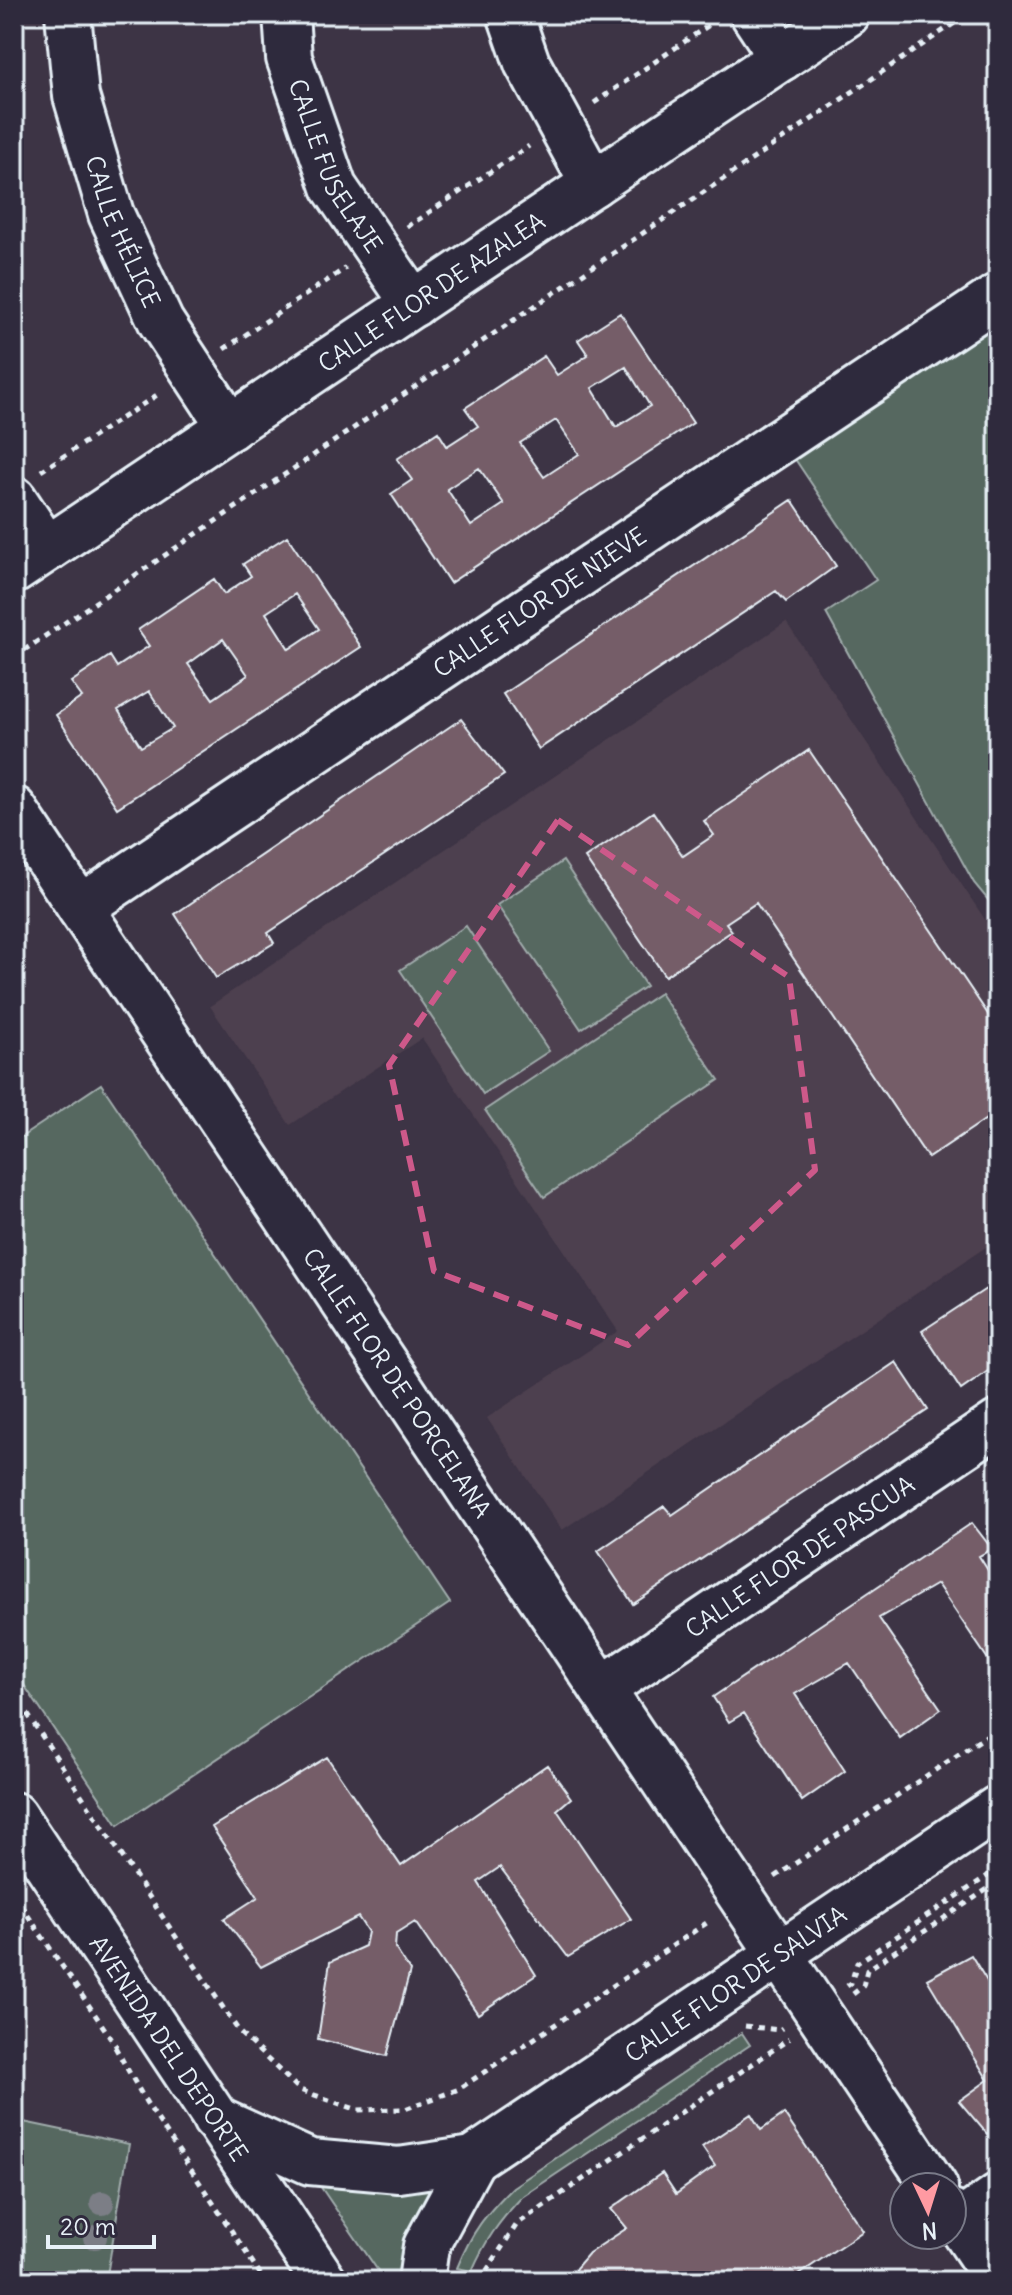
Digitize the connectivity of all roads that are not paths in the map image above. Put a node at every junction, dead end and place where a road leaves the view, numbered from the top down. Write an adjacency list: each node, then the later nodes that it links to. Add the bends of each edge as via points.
1 (68, 14): 10 (street, CALLE HÉLICE, via 76,96 111,214 161,322)
2 (286, 14): 9 (street, CALLE FUSELAJE, via 289,58 334,187)
3 (510, 14): 7 (street, via 527,63)
4 (753, 14): 6 (street)
5 (847, 14): 6 (street, CALLE FLOR DE AZALEA)
6 (782, 58): 7 (street, CALLE FLOR DE AZALEA)
7 (593, 184): 9 (street, CALLE FLOR DE AZALEA)
8 (998, 296): 14 (street, CALLE FLOR DE NIEVE)
9 (414, 304): 10 (street, CALLE FLOR DE AZALEA)
10 (230, 427): 12 (street, CALLE FLOR DE AZALEA)
11 (14, 499): 12 (street)
12 (31, 560)
13 (14, 809): 14 (street, CALLE FLOR DE PORCELANA)
14 (80, 908): 16 (street, CALLE FLOR DE PORCELANA)
15 (998, 1423): 16 (street, CALLE FLOR DE PASCUA)
16 (602, 1689): 19 (street, CALLE FLOR DE PORCELANA)
17 (998, 1808): 19 (street, CALLE FLOR DE SALVIA)
18 (14, 1815): 20 (street, AVENIDA DEL DEPORTE)
19 (780, 1955): 21 (street, CALLE FLOR DE SALVIA); 22 (street, CALLE FLOR DE PORCELANA)
20 (215, 2119): 21 (street, via 310,2162 399,2170); 26 (street, AVENIDA DEL DEPORTE)
21 (473, 2159): 27 (street, via 426,2246)
22 (924, 2171)
23 (998, 2196): 24 (street)
24 (968, 2211)
25 (968, 2237): 28 (street)
26 (324, 2281)
27 (421, 2281)
28 (998, 2281)

